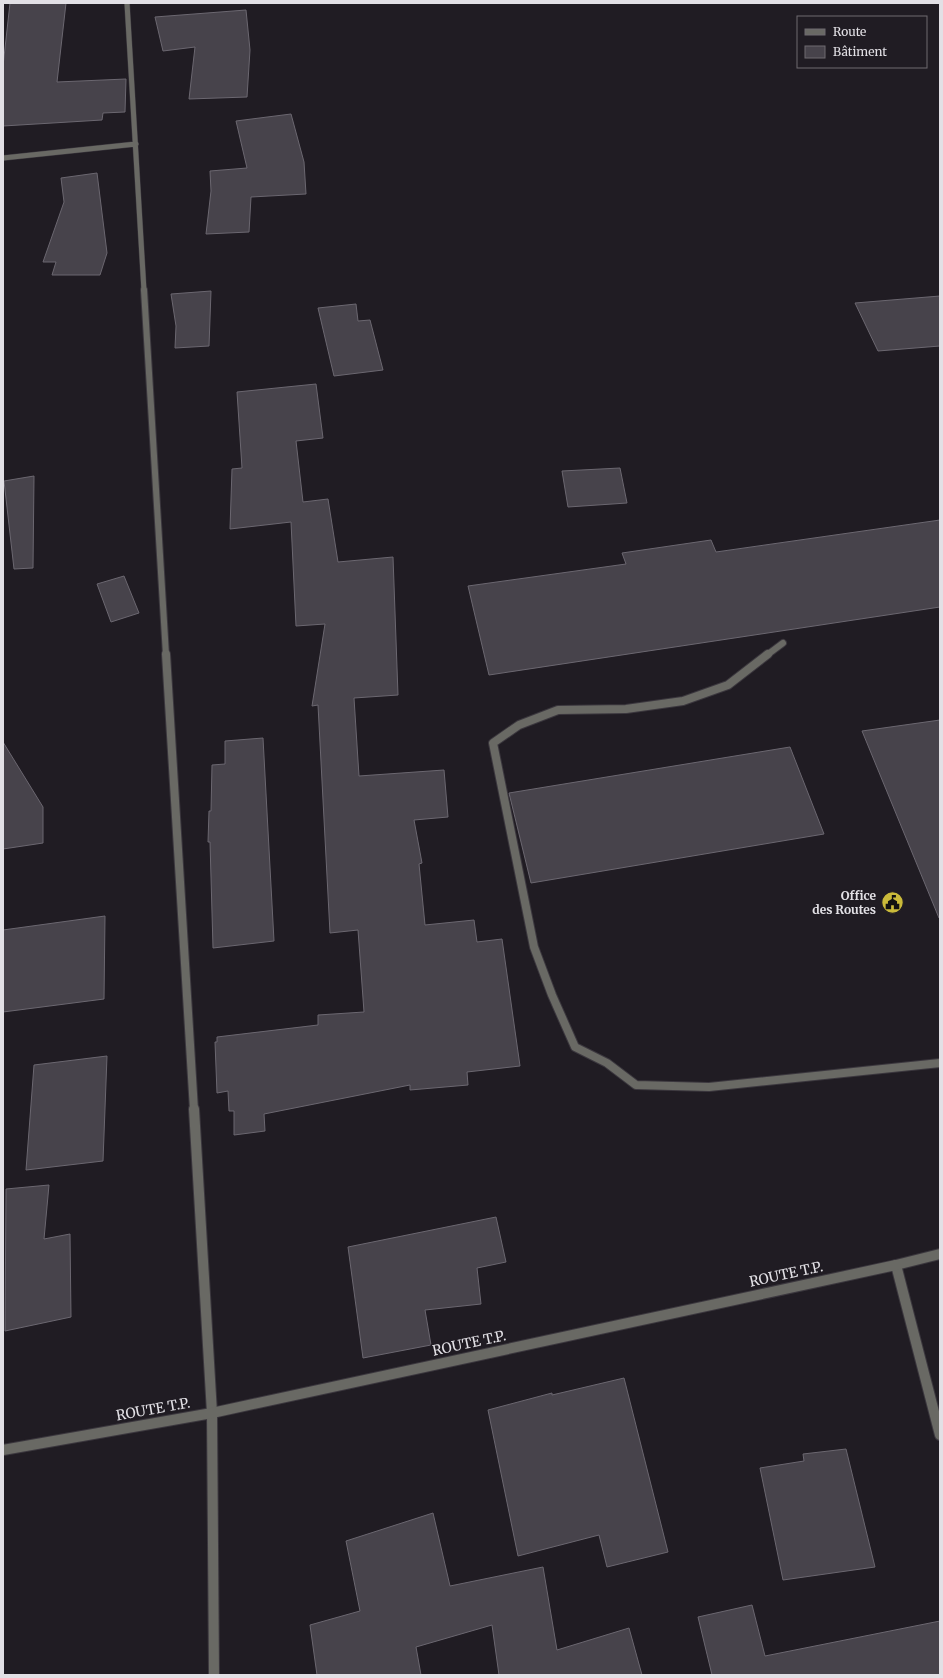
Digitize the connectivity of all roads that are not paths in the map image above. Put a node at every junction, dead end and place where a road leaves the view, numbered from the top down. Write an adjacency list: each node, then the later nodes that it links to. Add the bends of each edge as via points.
1 (127, 3): 2 (street)
2 (136, 144): 3 (street); 8 (street)
3 (3, 158)
4 (783, 643): 5 (street, via 728,685 683,701 626,709 558,710 519,725 493,743 534,947 575,1047 606,1063 636,1085 709,1087)
5 (940, 1063)
6 (940, 1254): 7 (street, ROUTE T.P.)
7 (896, 1265): 8 (street, ROUTE T.P.); 9 (street)
8 (212, 1413): 10 (street, ROUTE T.P.); 11 (street)
9 (940, 1435)
10 (3, 1450)
11 (214, 1675)

